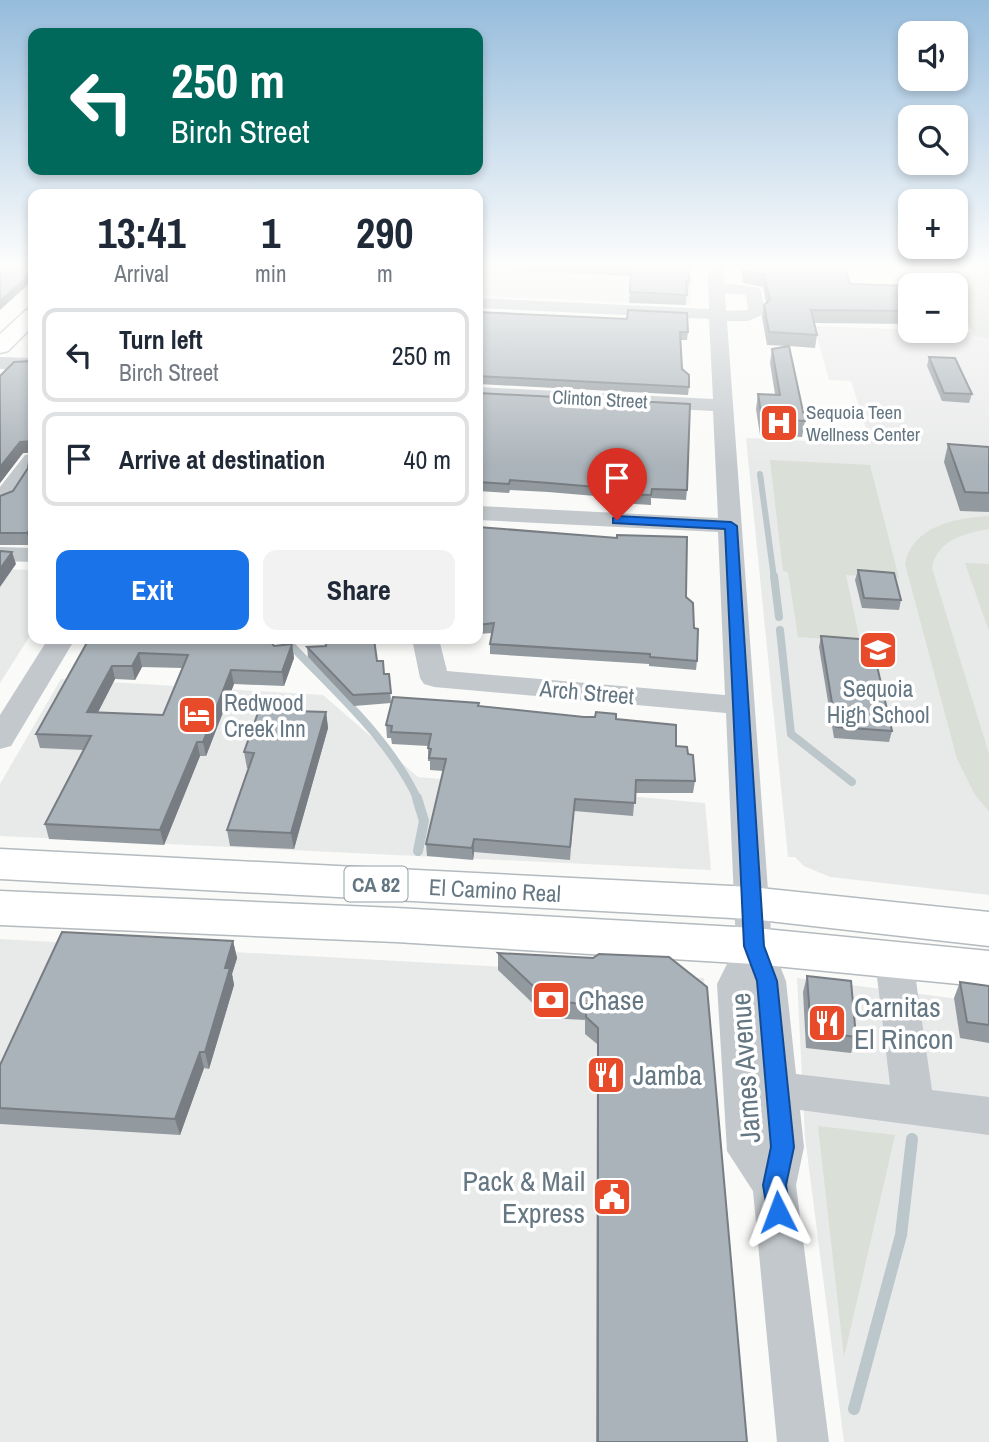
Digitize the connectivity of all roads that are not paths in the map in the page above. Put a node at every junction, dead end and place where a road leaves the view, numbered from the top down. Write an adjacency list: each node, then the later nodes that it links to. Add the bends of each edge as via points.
1 (14, 332): 3 (main road)
2 (717, 332): 7 (street, James Avenue)
3 (0, 346)
4 (0, 363): 5 (street)
5 (28, 364)
6 (483, 393): 7 (street, Clinton Street)
7 (722, 405): 11 (street, James Avenue)
8 (28, 466): 9 (street)
9 (0, 502)
10 (483, 513): 11 (street)
11 (731, 526): 16 (street, James Avenue)
12 (0, 554): 13 (street)
13 (28, 555)
14 (58, 644): 17 (street)
15 (427, 644): 16 (street, Arch Street, via 434,678)
16 (740, 705): 20 (street, James Avenue)
17 (0, 739)
18 (0, 864): 20 (main road, El Camino Real / CA 82)
19 (0, 908): 20 (main road, El Camino Real / CA 82, via 396,925)
20 (753, 924): 21 (main road, El Camino Real / CA 82); 22 (main road, El Camino Real / CA 82); 24 (street, James Avenue, via 767,981); 27 (street, James Avenue, via 736,984 749,1152)
21 (989, 929)
22 (894, 960): 23 (main road, El Camino Real / CA 82); 25 (street)
23 (989, 969)
24 (776, 1089): 25 (street); 27 (street, James Avenue, via 783,1147)
25 (912, 1105): 26 (street)
26 (989, 1116)
27 (774, 1185): 28 (street, James Avenue)
28 (803, 1442)

